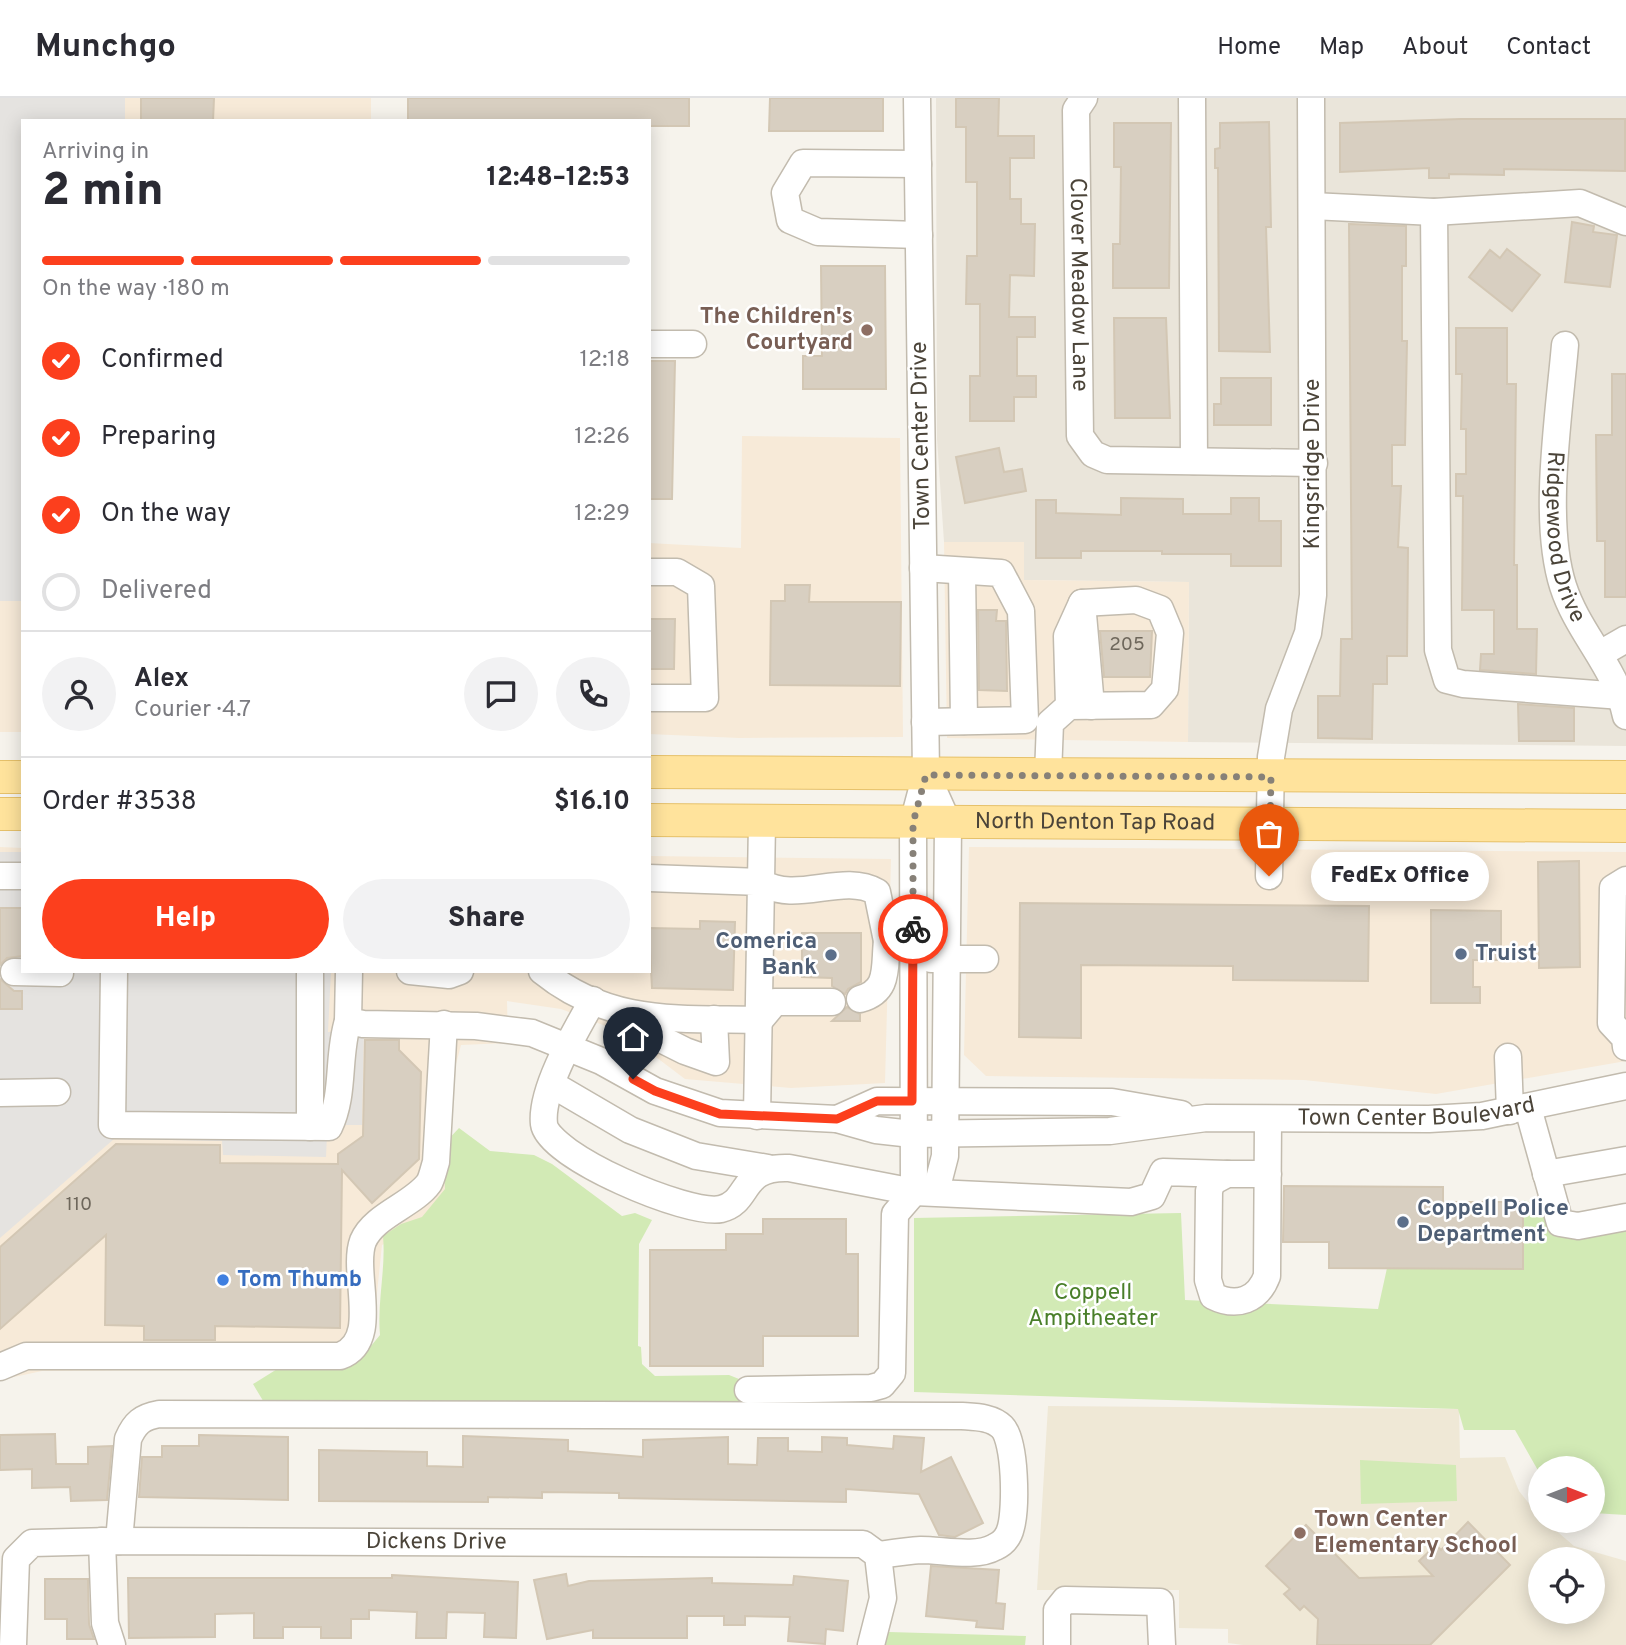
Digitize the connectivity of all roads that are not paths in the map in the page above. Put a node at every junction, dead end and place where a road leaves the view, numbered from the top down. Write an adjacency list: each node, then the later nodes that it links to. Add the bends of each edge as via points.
1 (917, 98): 5 (street, Town Center Drive)
2 (1192, 98): 13 (street)
3 (1311, 98): 6 (street, Kingsridge Drive)
4 (1080, 104): 13 (street, Clover Meadow Lane, via 1080,436 1093,454 1107,460)
5 (918, 164): 9 (street, Town Center Drive); 9 (street, via 803,163 785,193 790,220 818,232)
6 (1312, 206): 7 (street); 14 (street, Kingsridge Drive)
7 (1434, 212): 8 (street, via 1580,203); 21 (street, via 1438,650 1447,680)
8 (1626, 222)
9 (919, 235): 15 (street, Town Center Drive)
10 (651, 344): 11 (street)
11 (693, 344)
12 (1565, 345): 19 (street, Ridgewood Drive, via 1556,441 1556,555 1571,607)
13 (1194, 461): 14 (street)
14 (1314, 463): 29 (street, Kingsridge Drive, via 1313,595 1308,633 1279,709)
15 (923, 568): 16 (street); 24 (street, Town Center Drive)
16 (962, 571): 22 (street, via 1001,573 1021,611); 23 (street)
17 (651, 572): 20 (street, via 677,572 701,586 705,698)
18 (1626, 639): 19 (street)
19 (1600, 654): 21 (street, Ridgewood Drive)
20 (651, 698)
21 (1624, 706)
22 (1059, 714): 22 (street, via 1151,705 1165,689 1170,633 1160,608 1136,600 1082,603 1067,636); 23 (street); 27 (street)
23 (964, 721): 24 (street)
24 (925, 722): 26 (street, Town Center Drive)
25 (651, 772): 26 (main road, North Denton Tap Road)
26 (926, 775): 27 (main road, North Denton Tap Road); 36 (street, Town Center Drive); 37 (street, Town Center Drive)
27 (1048, 775): 29 (main road, North Denton Tap Road)
28 (21, 777): 31 (main road)
29 (1271, 777): 30 (main road, North Denton Tap Road); 38 (street, Kingsridge Drive)
30 (1626, 777)
31 (0, 778)
32 (0, 814): 33 (main road)
33 (21, 814)
34 (651, 820): 35 (main road, North Denton Tap Road)
35 (762, 821): 36 (main road, North Denton Tap Road); 45 (street)
36 (913, 823): 37 (main road, North Denton Tap Road); 46 (street, Town Center Drive)
37 (948, 823): 38 (main road, North Denton Tap Road); 48 (street, Town Center Drive)
38 (1270, 824): 39 (main road, North Denton Tap Road); 42 (street, Kingsridge Drive)
39 (1626, 826)
40 (0, 876): 41 (street)
41 (21, 876)
42 (1269, 876)
43 (651, 877): 45 (street)
44 (1626, 880): 65 (street, via 1613,888 1611,1023)
45 (761, 882): 46 (street, via 796,891 867,886 877,892); 60 (street)
46 (904, 947): 48 (street); 57 (street); 72 (street, Town Center Drive)
47 (985, 958): 48 (street)
48 (947, 959): 73 (street, Town Center Drive)
49 (14, 972): 50 (street)
50 (21, 972)
51 (114, 973): 79 (street, via 112,1125)
52 (310, 973): 79 (street)
53 (349, 973): 63 (street)
54 (430, 973): 55 (street)
55 (454, 973)
56 (544, 973): 58 (street, via 562,988)
57 (871, 993)
58 (593, 1000): 61 (street); 66 (street)
59 (832, 1002): 60 (street)
60 (768, 1011): 62 (street); 75 (street)
61 (652, 1019): 62 (street); 62 (street, via 657,1037 716,1062)
62 (714, 1019)
63 (348, 1021): 64 (street, Town Center Boulevard); 79 (street, via 341,1045 338,1108 329,1127)
64 (444, 1024): 66 (street, Town Center Boulevard, via 531,1033); 89 (street, via 436,1162 429,1183 363,1241 361,1336 351,1352 340,1356 26,1356)
65 (1626, 1041)
66 (567, 1046): 68 (street); 75 (street, Town Center Boulevard, via 655,1091 720,1114)
67 (1508, 1057): 74 (street)
68 (553, 1084): 83 (street, via 630,1130 685,1152); 83 (street, via 543,1113 551,1141 667,1202 719,1210 733,1204 756,1174)
69 (1626, 1086): 74 (street, Town Center Boulevard)
70 (57, 1092): 71 (street)
71 (0, 1093)
72 (912, 1101): 73 (street, Town Center Boulevard); 77 (street, Town Center Boulevard, via 877,1101); 80 (street, Town Center Drive)
73 (946, 1102): 76 (street, Town Center Boulevard, via 1112,1102); 81 (street, Town Center Drive)
74 (1519, 1109): 78 (street, Town Center Boulevard, via 1429,1119); 86 (street)
75 (757, 1116): 77 (street, Town Center Boulevard)
76 (1206, 1118): 78 (street, Town Center Boulevard); 81 (street, Town Center Boulevard, via 1110,1131)
77 (837, 1119): 80 (street, Town Center Boulevard)
78 (1268, 1119): 85 (street)
79 (310, 1128)
80 (912, 1134): 81 (street, Town Center Boulevard); 87 (street, Town Center Drive)
81 (945, 1134): 87 (street, Town Center Drive, via 944,1167 937,1186)
82 (1626, 1160): 86 (street)
83 (768, 1168): 87 (street)
84 (1227, 1174): 85 (street); 85 (street, via 1212,1182 1209,1191 1208,1280 1213,1296 1236,1301 1261,1292 1267,1276); 87 (street, via 1163,1172 1152,1196 1131,1202)
85 (1268, 1174)
86 (1546, 1174): 88 (street, via 1560,1223 1578,1226)
87 (914, 1192): 90 (street, via 895,1214 893,1352 891,1373 882,1385)
88 (1626, 1217)
89 (0, 1367)
90 (748, 1390)
91 (111, 1541): 92 (street, Dickens Drive); 92 (street, Dickens Drive, via 128,1438 134,1424 159,1414 962,1416 992,1420 1003,1427 1012,1453 1013,1510 1006,1540 981,1551); 93 (street, Dickens Drive, via 32,1543 16,1559); 94 (street, via 106,1623)
92 (871, 1550): 95 (street, via 883,1598)
93 (13, 1645)
94 (112, 1645)
95 (871, 1645)
96 (1057, 1645): 97 (street, via 1057,1610 1065,1600 1160,1602)
97 (1162, 1645)

